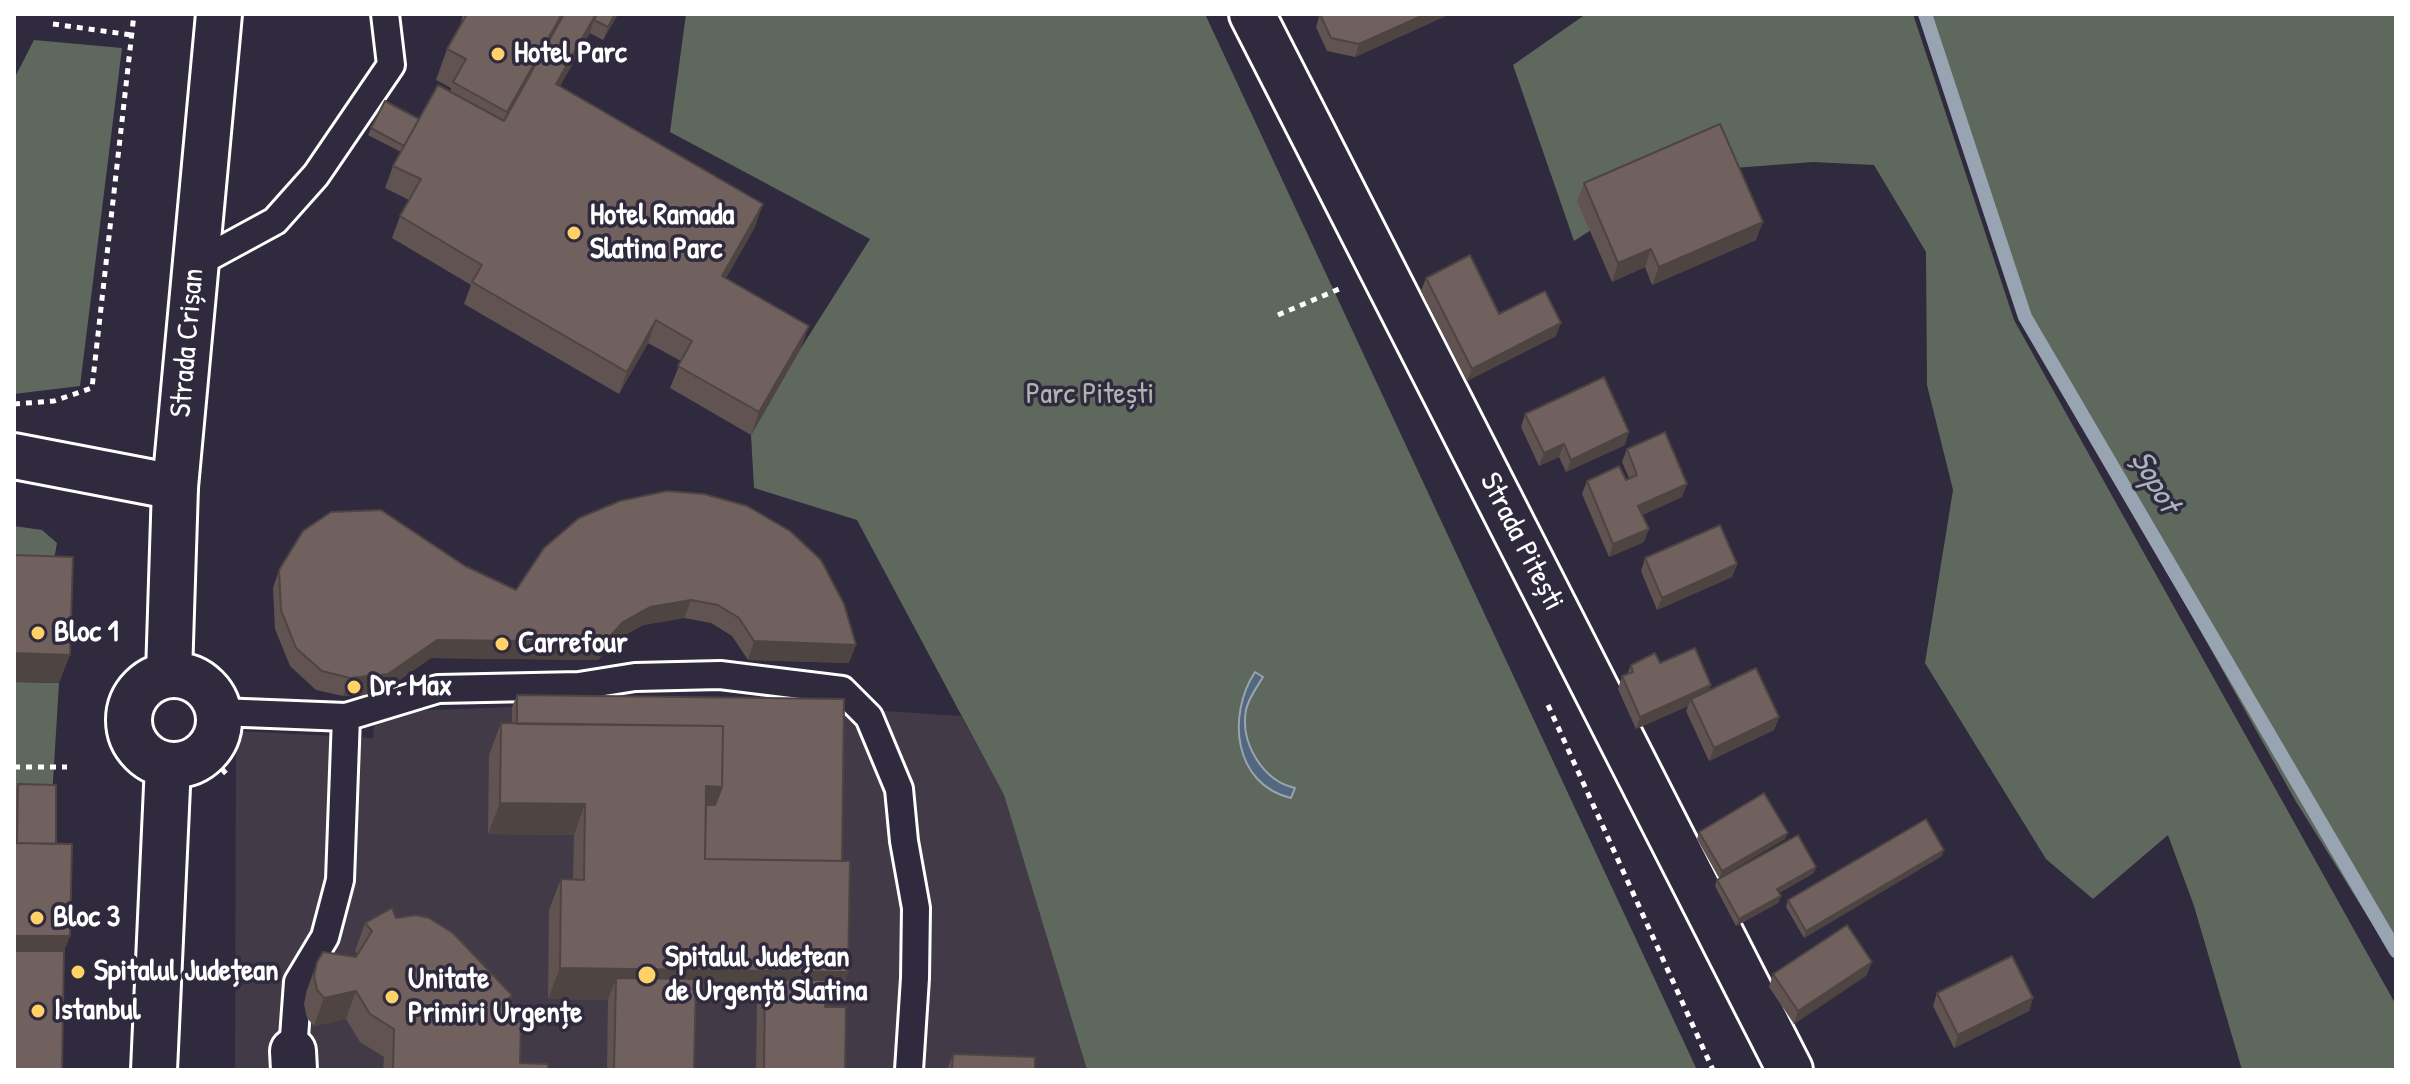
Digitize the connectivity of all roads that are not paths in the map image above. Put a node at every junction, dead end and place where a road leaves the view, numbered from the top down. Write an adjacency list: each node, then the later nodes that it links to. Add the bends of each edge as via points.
1 (219, 14): 4 (street, Strada Crișan)
2 (385, 14): 4 (lane, via 391,65 316,175 275,221)
3 (1252, 14): 13 (street, Strada Pitești)
4 (194, 265): 6 (street, Strada Crișan)
5 (14, 456): 6 (street)
6 (175, 487): 7 (street, Strada Crișan)
7 (169, 674): 9 (street, via 183,674 207,688); 9 (street, via 143,686 134,697 129,711 133,740 153,761)
8 (346, 717): 9 (lane); 10 (lane, via 340,880 325,937 298,982); 12 (lane, via 438,689 579,686 635,677 720,675 842,690 869,717 899,789 916,908)
9 (206, 752): 11 (street)
10 (294, 1061)
11 (154, 1070)
12 (909, 1070)
13 (1790, 1070)

